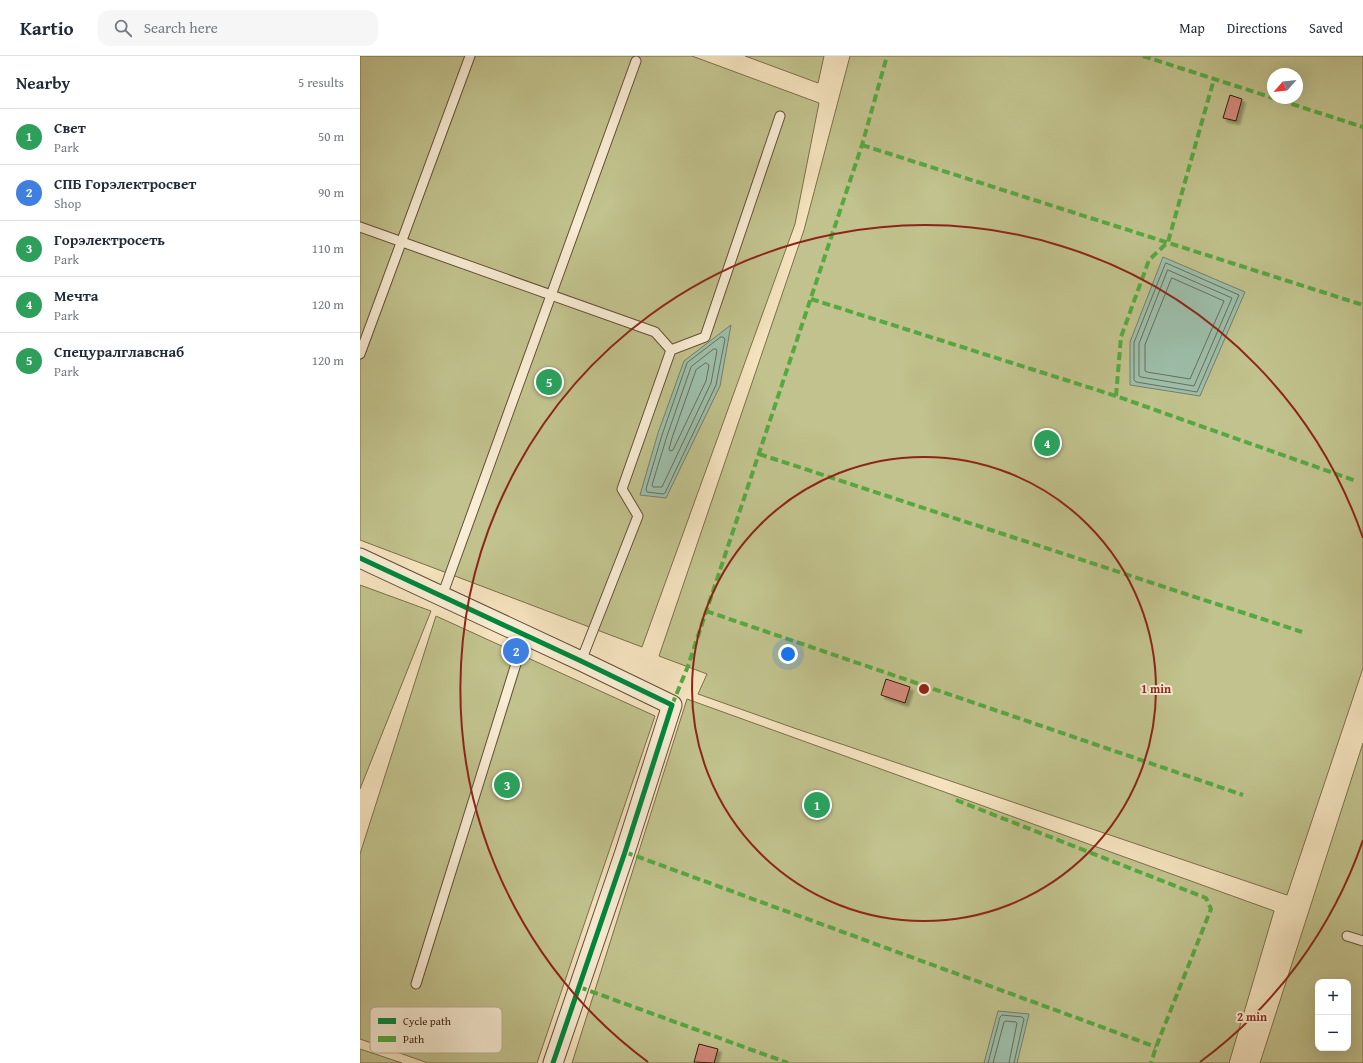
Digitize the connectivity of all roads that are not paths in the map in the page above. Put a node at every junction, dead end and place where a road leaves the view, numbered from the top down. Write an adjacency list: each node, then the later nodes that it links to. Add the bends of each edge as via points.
1 (470, 56): 5 (lane)
2 (636, 61): 6 (lane)
3 (780, 116): 7 (lane, via 704,337)
4 (360, 228): 5 (lane)
5 (401, 242): 6 (lane); 8 (lane)
6 (551, 295): 7 (lane, via 655,332); 10 (lane)
7 (671, 350): 12 (lane, via 622,489 638,516)
8 (360, 354)
9 (360, 558): 10 (street)
10 (442, 596): 11 (street)
11 (525, 635): 12 (street); 15 (lane)
12 (581, 661): 16 (street, via 672,705)
13 (1347, 936): 14 (lane)
14 (1363, 941)
15 (416, 984)
16 (554, 1063)

